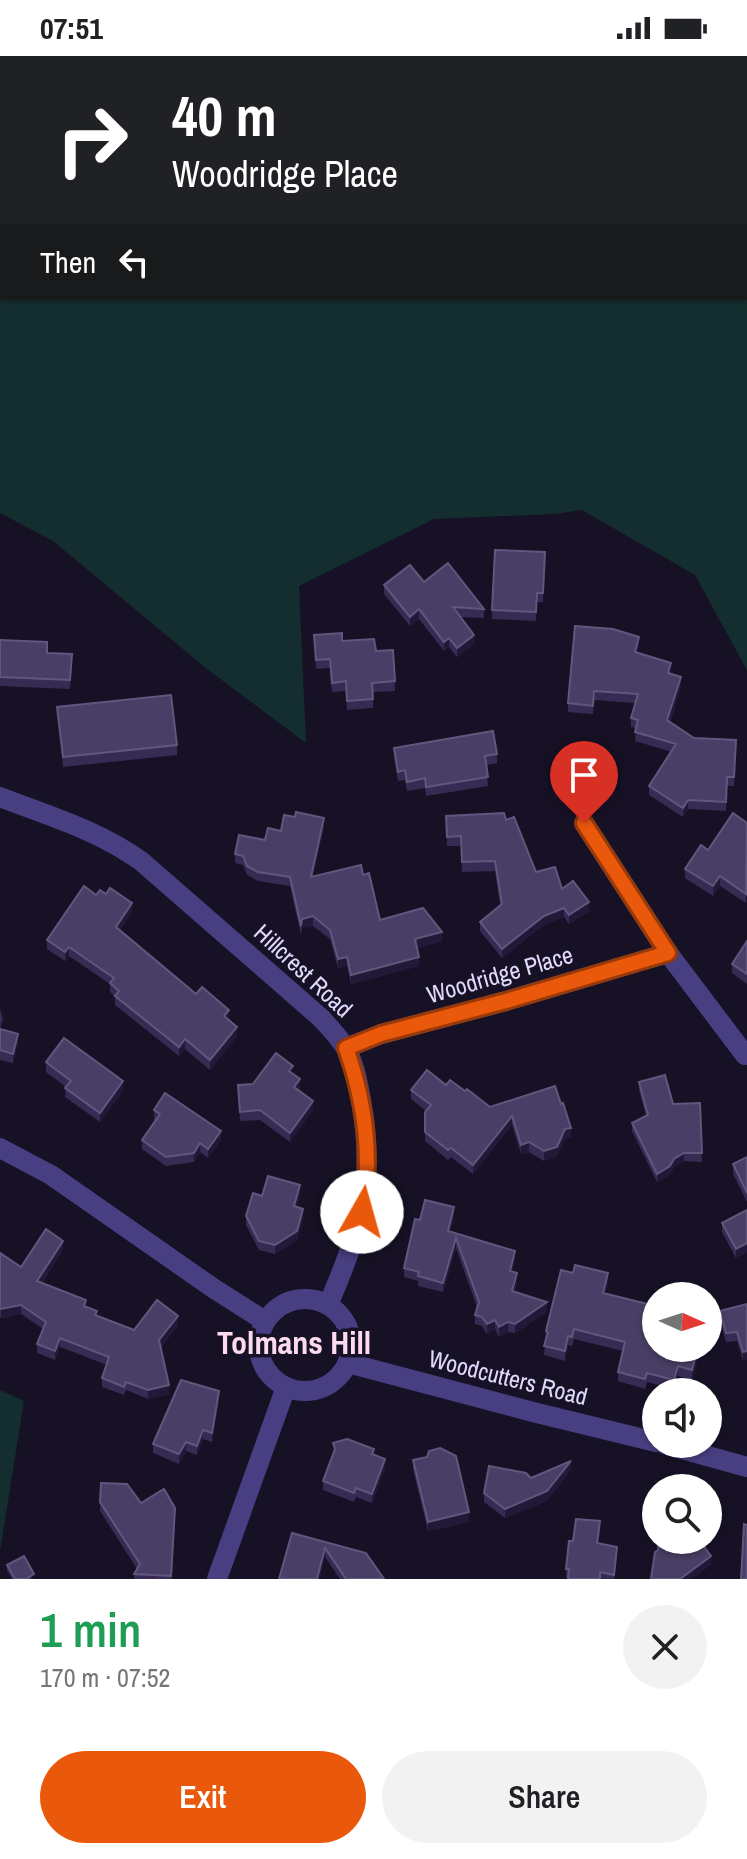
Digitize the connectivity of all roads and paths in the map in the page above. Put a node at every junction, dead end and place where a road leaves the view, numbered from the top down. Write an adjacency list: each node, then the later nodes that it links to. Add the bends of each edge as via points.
1 (0, 797): 4 (street, Hillcrest Road, via 94,832 141,861 321,1018)
2 (584, 823): 3 (street)
3 (668, 953): 4 (street, Woodridge Place); 5 (street)
4 (346, 1048): 7 (street, Hillcrest Road, via 365,1118 367,1183 354,1239)
5 (745, 1055)
6 (0, 1148): 8 (street, via 51,1175)
7 (328, 1305): 8 (street, via 315,1300 286,1302); 9 (street, via 346,1325)
8 (265, 1321): 10 (street, via 259,1351 273,1378)
9 (348, 1363): 10 (street, via 327,1385 314,1390); 11 (street, Woodcutters Road)
10 (286, 1387): 14 (street)
11 (642, 1439)
12 (715, 1458): 13 (street)
13 (747, 1467)
14 (217, 1579)

